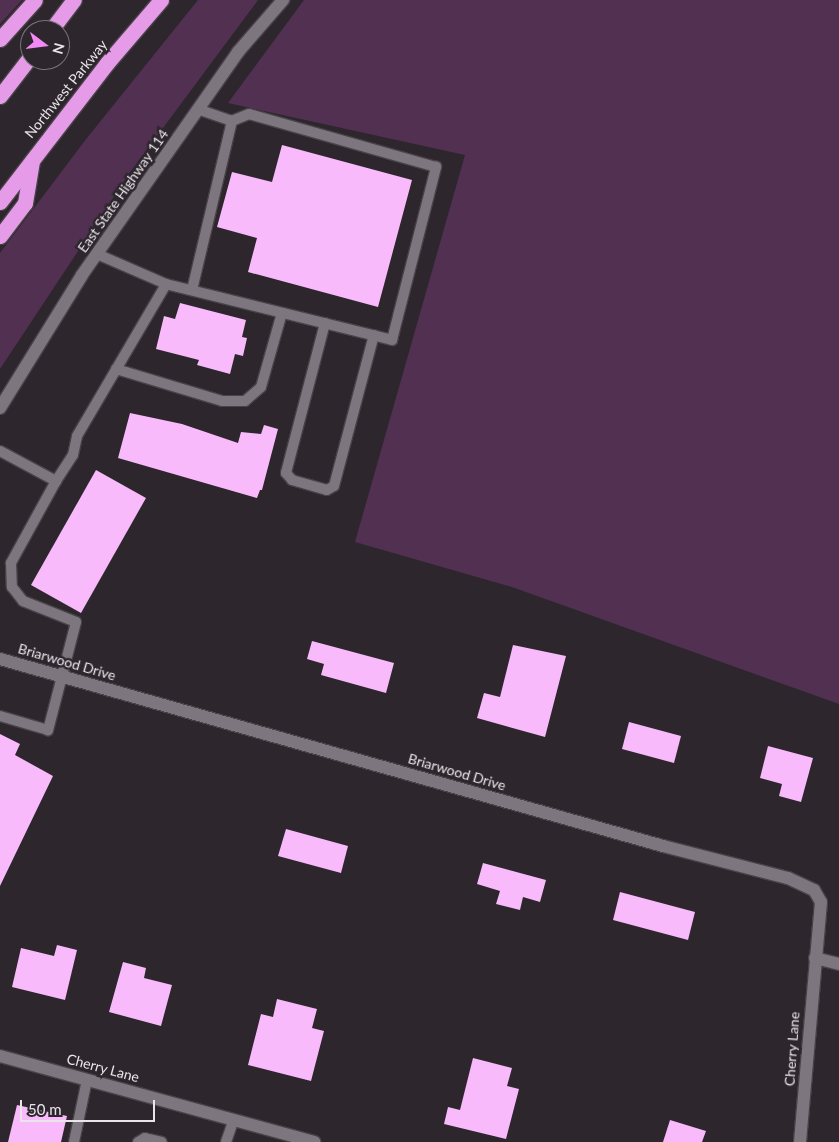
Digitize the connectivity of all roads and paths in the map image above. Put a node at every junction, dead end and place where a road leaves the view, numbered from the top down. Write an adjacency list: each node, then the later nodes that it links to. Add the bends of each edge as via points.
1 (35, 0): 6 (highway)
2 (74, 0): 5 (highway)
3 (161, 0): 11 (highway, Northwest Parkway)
4 (283, 0): 9 (street, East State Highway 114, via 238,52)
5 (59, 20)
6 (0, 39)
7 (20, 70): 8 (highway)
8 (0, 96)
9 (198, 109): 10 (lane); 14 (street, East State Highway 114)
10 (232, 122): 16 (lane); 19 (lane, via 249,114 436,167 392,340)
11 (33, 156): 12 (highway, Northwest Parkway); 13 (highway, via 25,202)
12 (0, 202)
13 (0, 236)
14 (97, 254): 15 (lane); 21 (street, East State Highway 114)
15 (166, 284): 16 (lane); 20 (lane)
16 (192, 290): 17 (lane)
17 (282, 313): 18 (lane); 20 (lane, via 261,387 245,401 222,402)
18 (325, 324): 19 (lane); 19 (lane, via 286,473 292,480 327,490 334,486)
19 (374, 335)
20 (116, 369): 23 (lane)
21 (0, 408)
22 (0, 451): 23 (lane)
23 (56, 481): 25 (lane, via 11,563 12,587 23,601 76,622)
24 (0, 659): 25 (street, Briarwood Drive)
25 (60, 678): 26 (lane, via 48,730); 27 (street, Briarwood Drive, via 788,878 814,890 821,902)
26 (0, 716)
27 (815, 958): 28 (street); 37 (street, Cherry Lane)
28 (839, 964)
29 (0, 1056): 30 (street, Cherry Lane)
30 (87, 1080): 31 (street, Cherry Lane); 32 (lane)
31 (234, 1119): 35 (lane); 36 (street, Cherry Lane)
32 (74, 1142)
33 (138, 1142): 34 (lane, via 145,1138)
34 (162, 1142)
35 (226, 1142)
36 (314, 1142)
37 (800, 1142)

